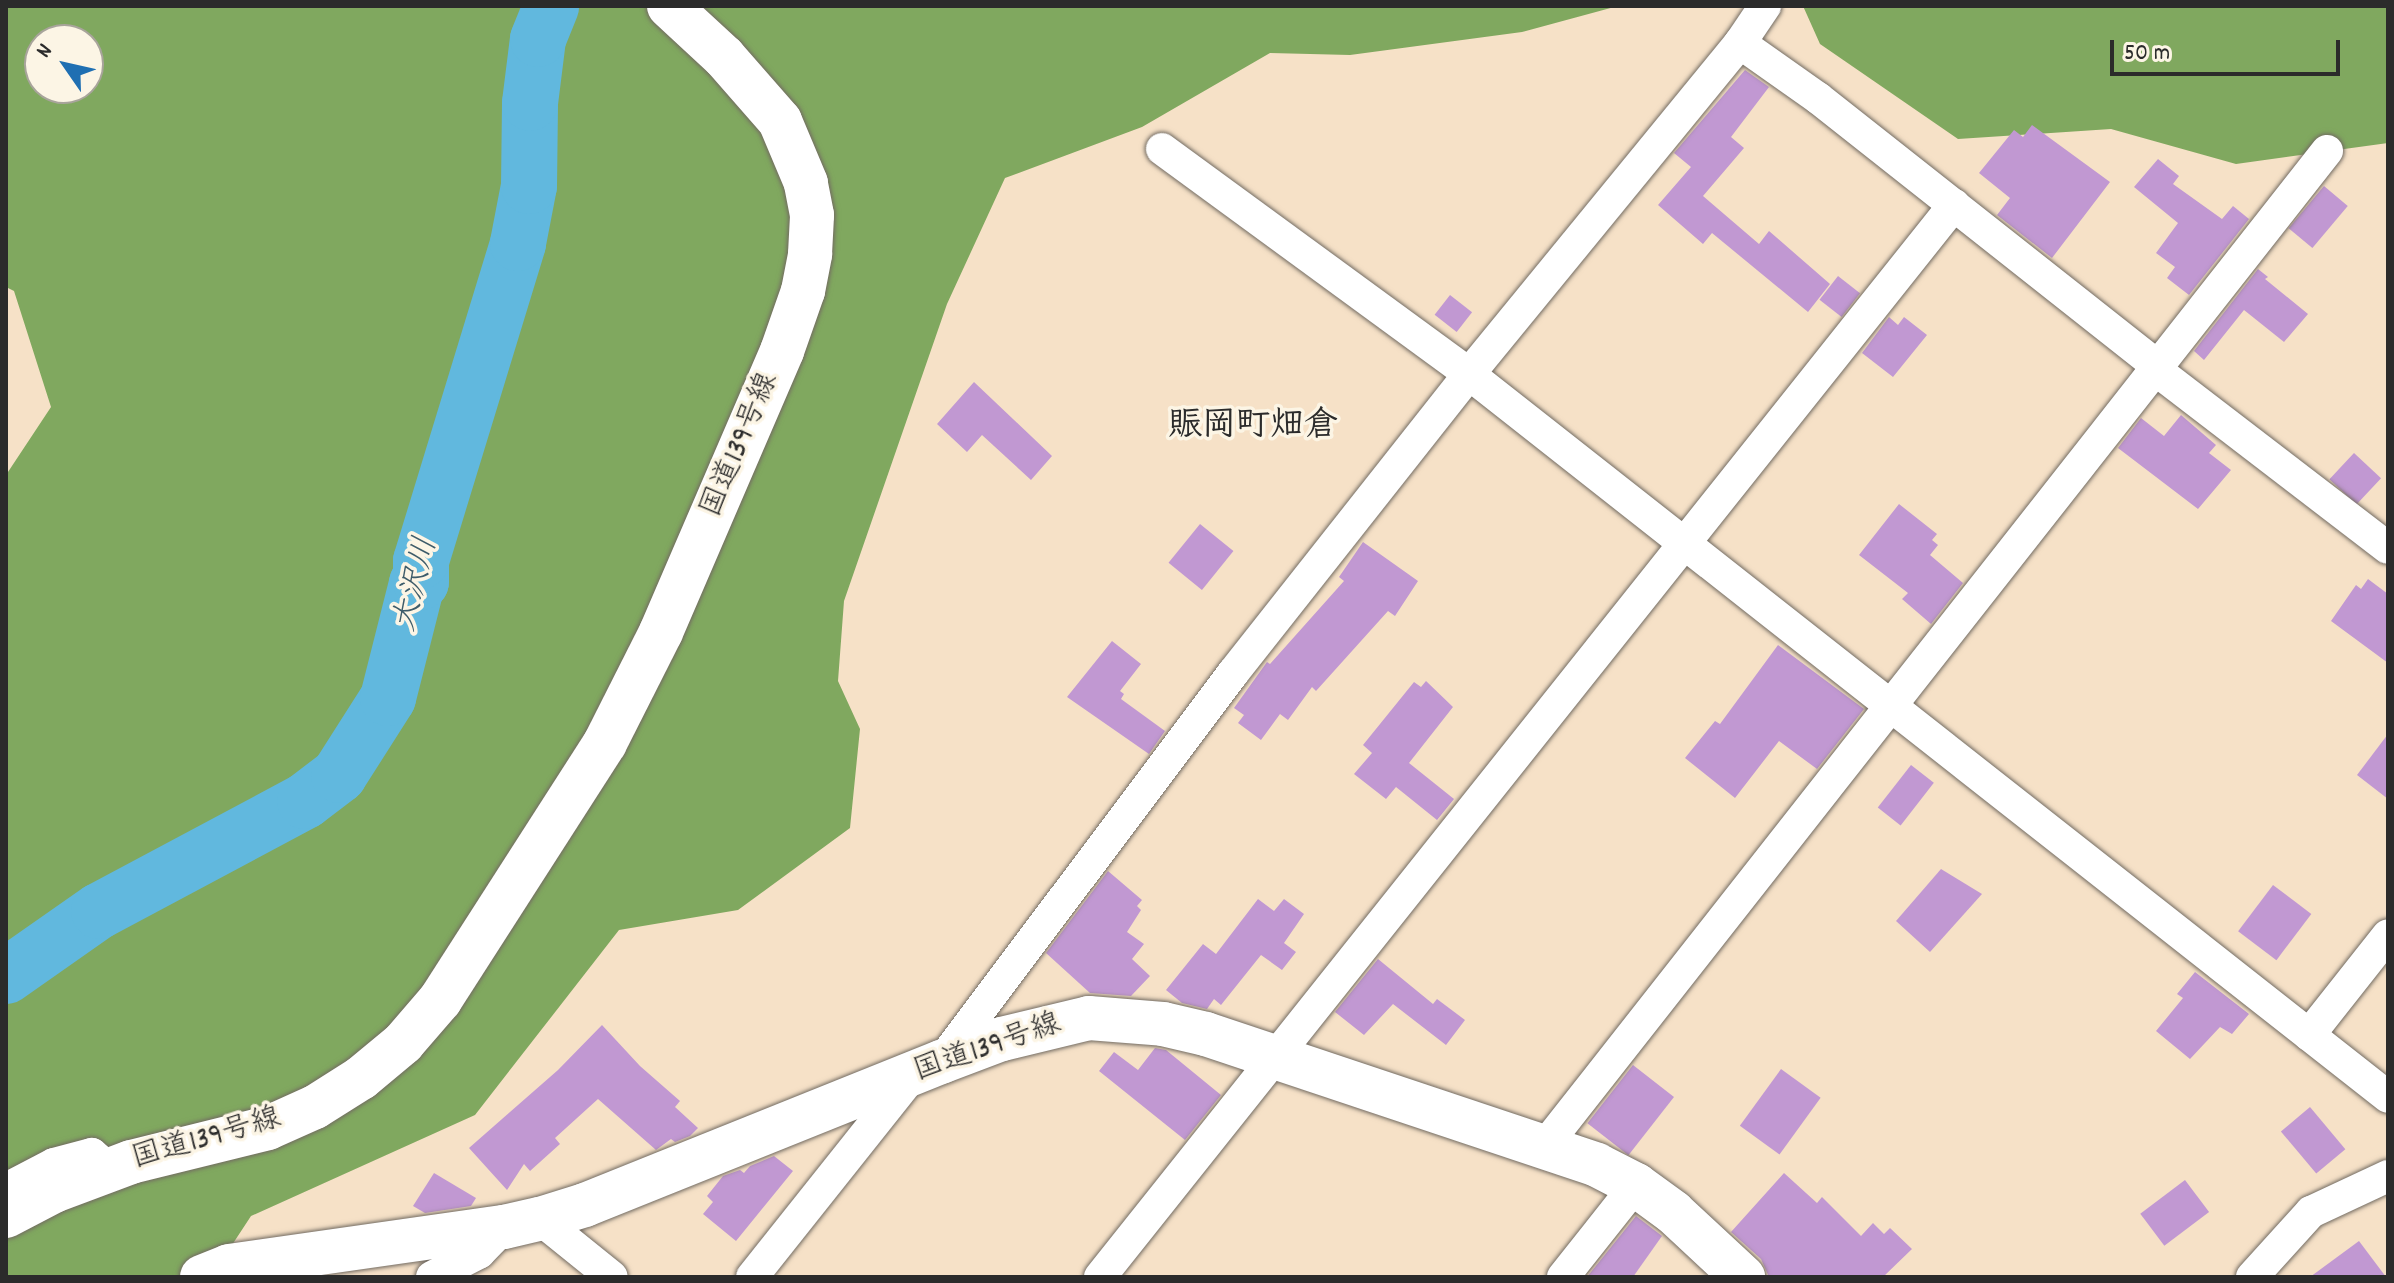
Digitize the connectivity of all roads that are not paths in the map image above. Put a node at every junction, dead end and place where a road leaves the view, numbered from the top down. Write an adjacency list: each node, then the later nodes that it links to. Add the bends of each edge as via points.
1 (1765, 6): 3 (street)
2 (679, 17): 18 (highway, 国道139号線, via 724,57 780,121 806,183 812,215 803,291 782,351 661,632 605,743 440,1000 403,1043 315,1107 268,1128)
3 (1740, 43): 6 (street); 8 (street)
4 (1162, 149): 8 (street)
5 (2327, 151): 7 (street)
6 (1954, 205): 7 (street); 9 (street)
7 (2156, 370): 10 (street); 11 (street)
8 (1469, 374): 9 (street); 15 (street)
9 (1684, 543): 11 (street); 14 (street)
10 (2388, 548)
11 (1890, 705): 13 (street); 17 (street)
12 (2388, 935): 13 (street)
13 (2309, 1035): 16 (street)
14 (1273, 1056): 15 (highway, 国道139号線, via 1163,1024 1089,1018 1002,1039); 17 (highway, 国道139号線); 28 (street)
15 (926, 1069): 23 (highway, 国道139号線, via 585,1205); 27 (street)
16 (2388, 1097)
17 (1544, 1147): 20 (highway, 国道139号線)
18 (109, 1169): 21 (street, via 92,1154 54,1164); 22 (highway, 国道139号線)
19 (2388, 1176): 31 (street, via 2311,1212)
20 (1636, 1185): 29 (street); 30 (highway, 国道139号線)
21 (6, 1189)
22 (6, 1216)
23 (522, 1223): 24 (highway, 国道139号線, via 229,1266); 25 (street); 26 (street)
24 (202, 1277)
25 (432, 1277)
26 (612, 1277)
27 (752, 1277)
28 (1100, 1277)
29 (1563, 1277)
30 (1743, 1277)
31 (2252, 1277)

